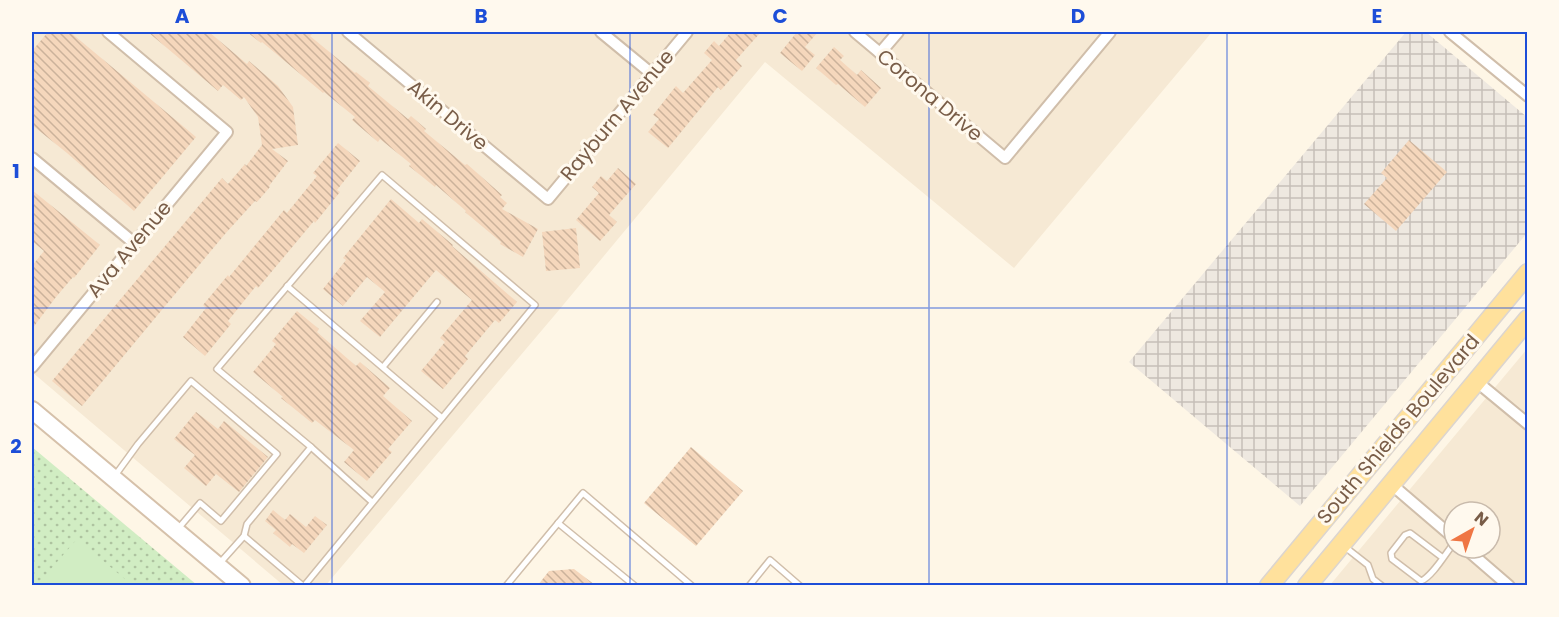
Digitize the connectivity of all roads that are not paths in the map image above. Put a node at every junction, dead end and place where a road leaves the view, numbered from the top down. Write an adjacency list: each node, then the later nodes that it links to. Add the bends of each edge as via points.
1 (108, 32): 14 (street, Ava Avenue, via 227,132)
2 (348, 32): 13 (street, Akin Drive)
3 (601, 32): 10 (street)
4 (687, 32): 10 (street, Rayburn Avenue)
5 (855, 32): 9 (street, Corona Drive)
6 (898, 32): 9 (street)
7 (1110, 32): 9 (street, Corona Drive, via 1005,158)
8 (1450, 32): 11 (street)
9 (880, 53)
10 (652, 74): 13 (street, Rayburn Avenue)
11 (1527, 96)
12 (32, 158): 14 (street)
13 (548, 199)
14 (134, 243): 19 (street, Ava Avenue)
15 (1527, 273): 29 (main road, South Shields Boulevard)
16 (287, 286): 20 (lane); 23 (lane, via 382,175 391,182 535,304); 25 (lane, via 217,369)
17 (437, 302): 20 (lane)
18 (1527, 319): 21 (main road, South Shields Boulevard)
19 (32, 367)
20 (382, 367): 23 (lane)
21 (1476, 381): 24 (street); 27 (main road, South Shields Boulevard)
22 (32, 410): 26 (main road)
23 (442, 417): 28 (lane)
24 (1527, 424)
25 (311, 447): 28 (lane); 34 (lane, via 247,524)
26 (113, 478): 33 (main road); 33 (lane, via 191,381 278,454 221,521 200,503)
27 (1391, 484): 31 (main road, South Shields Boulevard); 32 (street)
28 (372, 502): 40 (lane)
29 (1333, 508): 31 (main road); 46 (main road, South Shields Boulevard)
30 (558, 523): 41 (lane); 42 (lane); 43 (lane, via 583,493)
31 (1355, 527): 35 (main road, South Shields Boulevard)
32 (1442, 530)
33 (177, 531): 38 (main road)
34 (244, 536): 38 (lane); 40 (lane)
35 (1341, 544): 47 (main road, South Shields Boulevard); 48 (lane, via 1368,565 1373,579)
36 (1443, 558): 36 (lane, via 1421,581 1392,559 1391,553 1410,533)
37 (1479, 560): 49 (street)
38 (218, 565): 39 (main road)
39 (242, 585)
40 (303, 585)
41 (506, 585)
42 (635, 585)
43 (692, 585)
44 (749, 585): 45 (lane, via 770,560)
45 (800, 585)
46 (1269, 585)
47 (1307, 585)
48 (1382, 585)
49 (1509, 585)

